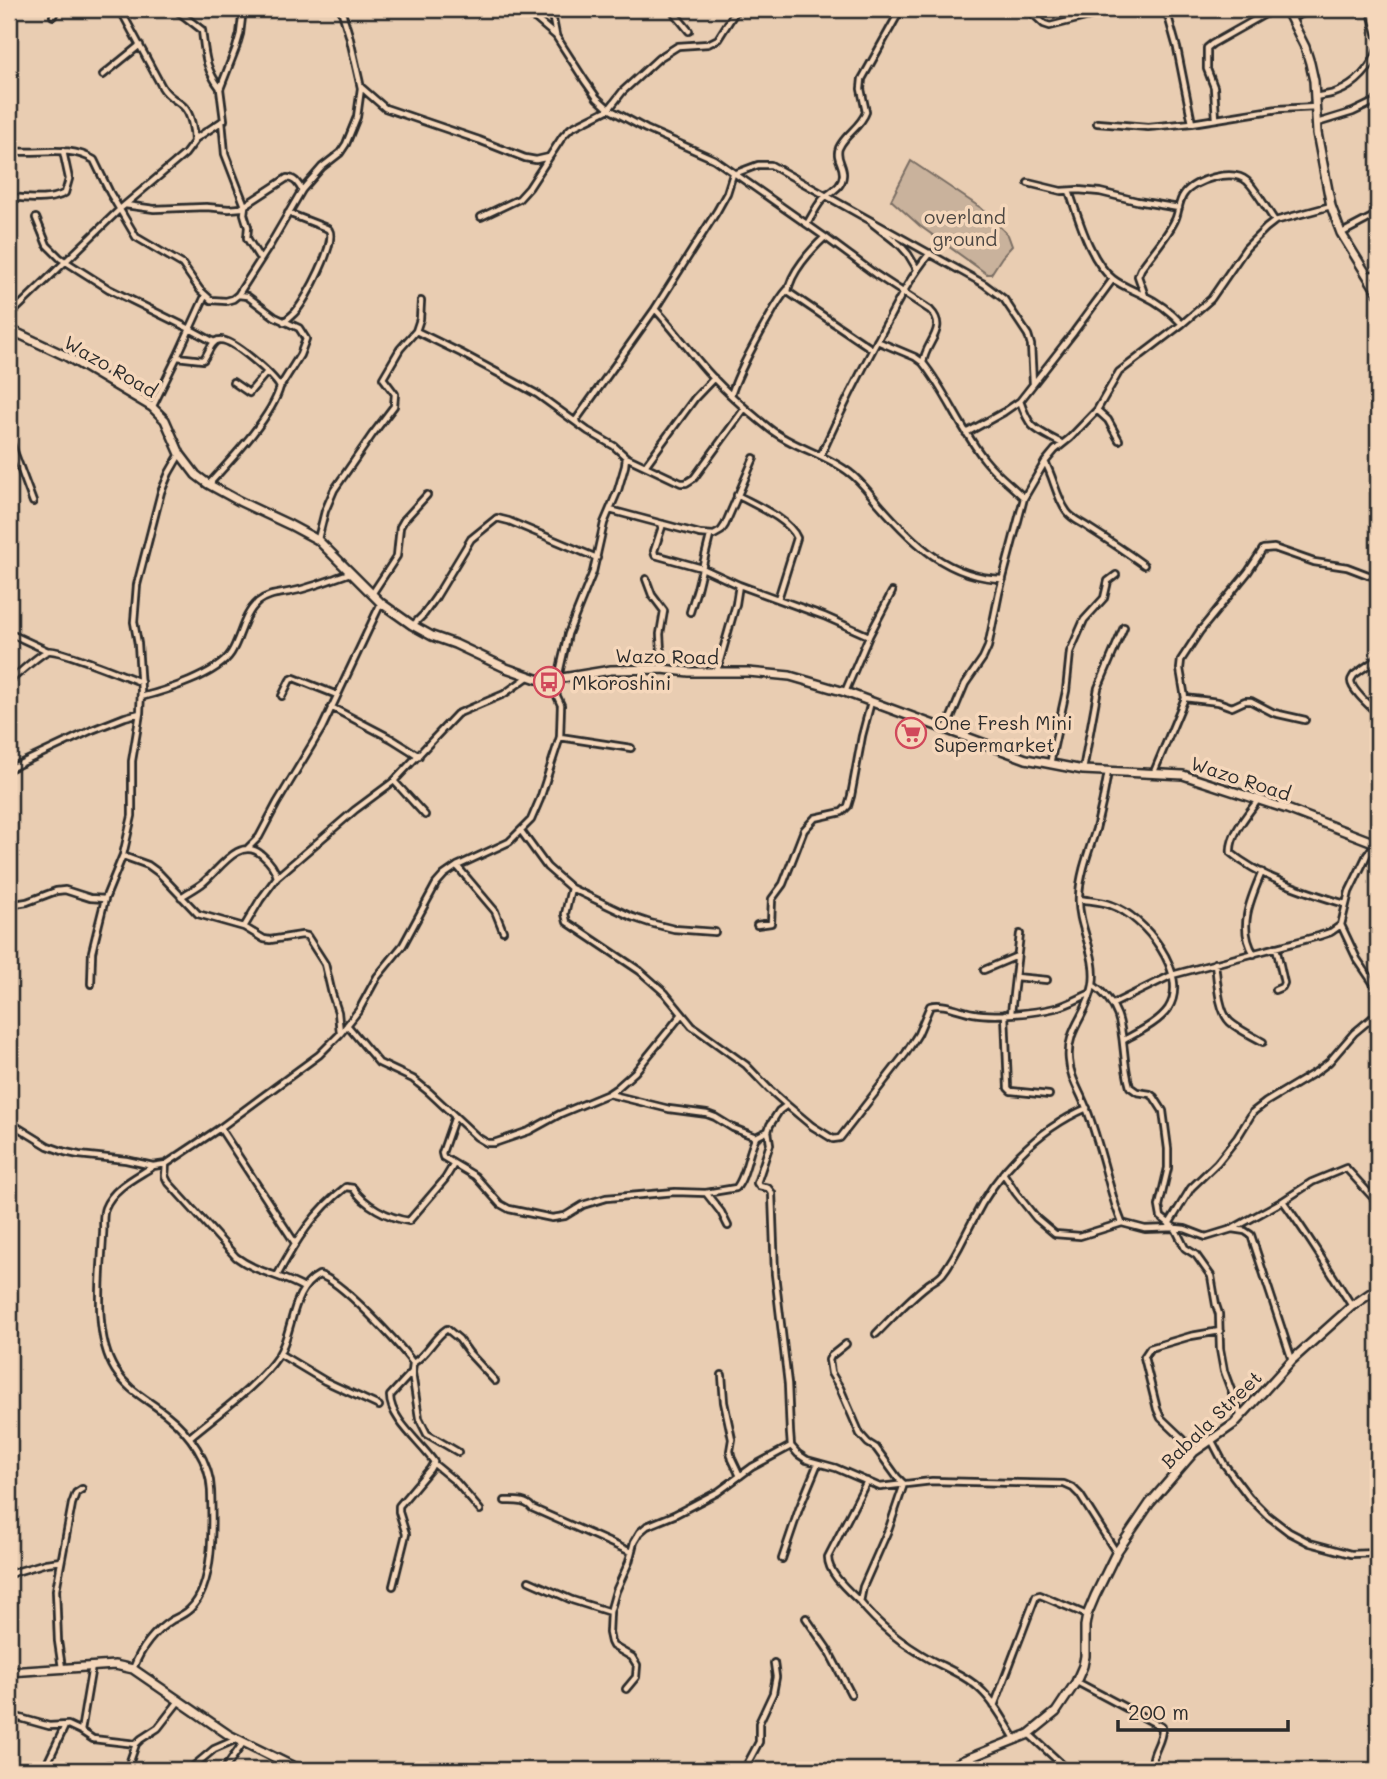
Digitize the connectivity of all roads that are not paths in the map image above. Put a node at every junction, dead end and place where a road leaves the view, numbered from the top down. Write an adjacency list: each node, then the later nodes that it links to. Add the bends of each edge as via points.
1 (56, 9): 19 (street)
2 (120, 9): 24 (street)
3 (175, 9): 28 (street, via 202,30 206,61)
4 (341, 9): 27 (street)
5 (514, 9): 22 (street)
6 (551, 9): 22 (street)
7 (671, 9): 21 (street)
8 (737, 9): 32 (street, via 718,39 678,46 659,58)
9 (901, 9): 46 (street, via 862,79 866,116 840,146 843,175 840,186)
10 (1028, 9): 11 (street, via 1051,26)
11 (1117, 9)
12 (1166, 9): 36 (street)
13 (1274, 9): 33 (street, via 1207,48)
14 (1286, 9): 20 (main road)
15 (1314, 9): 20 (street)
16 (1370, 9): 23 (street)
17 (243, 10): 18 (street); 28 (street, via 236,48)
18 (211, 13)
19 (53, 16)
20 (1291, 18): 29 (main road, via 1310,63)
21 (689, 31)
22 (556, 36): 32 (street)
23 (1378, 37)
24 (140, 45): 26 (street); 38 (street, via 163,88 185,108)
25 (1378, 49): 29 (street, via 1374,62 1348,86)
26 (103, 75)
27 (361, 88): 41 (street, via 385,108 525,158); 44 (street, via 357,117 346,144)
28 (220, 89): 34 (street)
29 (1315, 97): 31 (main road)
30 (1378, 100): 37 (street)
31 (1316, 107): 33 (street, via 1278,108); 37 (main road)
32 (609, 109): 41 (street, via 571,128); 42 (street, via 706,155)
33 (1216, 119): 36 (street)
34 (222, 121): 38 (street); 50 (street, via 225,154)
35 (1097, 123): 36 (street, via 1147,127)
36 (1192, 123)
37 (1316, 123): 48 (main road)
38 (195, 139): 49 (street, via 185,155)
39 (63, 150): 40 (street); 47 (street, via 69,179 65,193 46,198); 49 (street, via 94,160)
40 (9, 151)
41 (549, 157): 55 (street, via 520,199)
42 (733, 174): 46 (street, via 769,164); 58 (street); 77 (street, via 717,211)
43 (1028, 184): 45 (street)
44 (302, 190): 50 (street, via 287,178); 52 (street)
45 (1069, 191): 51 (street, via 1100,191); 67 (street, via 1102,268)
46 (827, 195): 54 (street); 58 (street)
47 (9, 197)
48 (1331, 206): 57 (street); 59 (main road)
49 (122, 207): 50 (street); 63 (street); 73 (street, via 136,236 182,264)
50 (243, 207): 62 (street, via 247,239)
51 (1179, 208): 57 (street, via 1191,187 1217,176 1237,177 1246,180); 75 (street, via 1138,276)
52 (288, 213): 62 (street); 79 (street, via 324,227 330,234 307,296)
53 (1378, 214): 59 (street)
54 (863, 215): 61 (street); 64 (street, via 900,245)
55 (481, 217)
56 (36, 218): 63 (street, via 47,245)
57 (1275, 221): 80 (street, via 1246,248 1211,299)
58 (807, 224): 60 (street)
59 (1341, 233): 66 (main road)
60 (825, 237): 69 (street, via 808,254); 70 (street)
61 (930, 253): 64 (street); 92 (street, via 1004,299 1028,335)
62 (260, 259): 68 (street)
63 (65, 262): 78 (street); 82 (street)
64 (917, 269): 70 (street)
65 (1378, 274): 66 (street)
66 (1368, 275): 71 (main road)
67 (1113, 279): 75 (street); 92 (street)
68 (243, 286): 72 (street); 74 (street)
69 (787, 289): 86 (street); 94 (street)
70 (902, 293): 84 (street); 88 (street, via 938,317)
71 (1378, 293)
72 (238, 295): 73 (street, via 226,301); 74 (street)
73 (205, 296): 82 (street)
74 (247, 296): 79 (street)
75 (1144, 296): 80 (street)
76 (421, 301): 83 (street)
77 (655, 309): 90 (street); 99 (street)
78 (9, 316)
79 (284, 322): 93 (street, via 300,329 306,341)
80 (1182, 324): 98 (street, via 1119,372)
81 (9, 326): 96 (main road, Wazo Road)
82 (190, 329): 85 (street); 87 (street)
83 (416, 331): 99 (street, via 519,383); 118 (street, via 383,378 395,394 394,406 334,490)
84 (877, 341): 86 (street); 88 (street)
85 (214, 342): 87 (street, via 203,360); 89 (street, via 236,346)
86 (872, 349): 105 (street)
87 (177, 357): 96 (street)
88 (923, 363): 100 (street)
89 (267, 372): 91 (street, via 248,393); 93 (street)
90 (714, 379): 94 (street); 109 (street)
91 (233, 382)
92 (1033, 383): 95 (street)
93 (280, 387): 110 (street, via 250,436)
94 (731, 395): 97 (street)
95 (1020, 401): 100 (street); 103 (street, via 1034,428)
96 (152, 407): 104 (main road, Wazo Road, via 165,419)
97 (745, 408): 105 (street, via 773,431); 109 (street, via 690,482 681,483)
98 (1097, 410): 102 (street); 103 (street)
99 (576, 420): 106 (street)
100 (966, 433): 113 (street, via 986,461)
101 (9, 440): 114 (street)
102 (1119, 440)
103 (1061, 444): 108 (street)
104 (180, 454): 110 (main road, Wazo Road); 144 (street, via 161,492 137,585 134,622)
105 (821, 455): 126 (street, via 853,475 909,537 940,562 962,573)
106 (626, 457): 109 (street); 115 (street)
107 (754, 458): 112 (street)
108 (1045, 462): 113 (street); 120 (street, via 1072,518)
109 (645, 466)
110 (208, 484): 118 (main road, Wazo Road)
111 (427, 495): 129 (street, via 400,527 397,556)
112 (737, 495): 117 (street, via 725,525); 130 (street, via 790,527 797,538)
113 (1024, 498): 126 (street)
114 (33, 502)
115 (610, 510): 116 (street); 119 (street)
116 (663, 524): 117 (street); 121 (street, via 654,554)
117 (710, 536): 121 (street)
118 (318, 540): 122 (main road, Wazo Road)
119 (597, 558): 133 (street, via 497,518 471,539 440,592); 142 (street)
120 (1144, 565)
121 (702, 568): 127 (street); 132 (street)
122 (351, 573): 129 (main road, Wazo Road); 148 (street, via 264,598 252,609 224,662 193,680)
123 (1116, 575): 159 (street, via 1084,620 1070,652)
124 (1378, 577): 149 (street, via 1263,549 1181,660)
125 (646, 579): 139 (street, via 664,611)
126 (1003, 579): 155 (street, via 988,647)
127 (739, 585): 130 (street); 140 (street)
128 (892, 592): 136 (street)
129 (372, 594): 131 (main road, Wazo Road)
130 (778, 599): 136 (street)
131 (381, 603): 133 (main road, Wazo Road); 146 (street)
132 (690, 612)
133 (412, 625): 141 (main road, Wazo Road)
134 (1124, 627): 161 (street, via 1098,688)
135 (9, 633): 137 (street)
136 (869, 636): 145 (street)
137 (48, 651): 143 (street); 144 (street)
138 (1378, 658): 153 (street, via 1351,679)
139 (662, 669): 140 (main road, Wazo Road); 142 (main road, Wazo Road, via 611,670)
140 (716, 672): 145 (main road, Wazo Road, via 790,676)
141 (528, 676): 142 (main road, Wazo Road); 158 (street, via 504,694 457,714)
142 (554, 679): 156 (street, via 561,705)
143 (9, 680)
144 (141, 682): 148 (street)
145 (845, 692): 150 (main road, Wazo Road)
146 (337, 695): 147 (street, via 294,678); 151 (street)
147 (282, 696)
148 (141, 697): 152 (street)
149 (1185, 698): 154 (street, via 1232,707 1251,701 1274,713); 163 (street)
150 (871, 702): 155 (main road, Wazo Road); 180 (street, via 848,806 812,820 772,899 771,923)
151 (331, 707): 158 (street); 169 (street, via 259,837)
152 (140, 713): 160 (street); 170 (street, via 132,761 132,816)
153 (1378, 714)
154 (1305, 720)
155 (945, 730): 159 (main road, Wazo Road)
156 (560, 737): 157 (street); 167 (street, via 540,799)
157 (631, 748)
158 (419, 756): 164 (street)
159 (1050, 765): 161 (main road, Wazo Road)
160 (9, 769)
161 (1083, 770): 162 (main road, Wazo Road)
162 (1108, 771): 163 (main road, Wazo Road); 177 (street)
163 (1154, 772): 165 (main road, Wazo Road, via 1183,775)
164 (394, 781): 166 (street); 173 (street)
165 (1258, 799): 168 (main road, Wazo Road); 172 (street, via 1230,850)
166 (425, 815)
167 (521, 831): 171 (street, via 509,842); 174 (street, via 547,867)
168 (1377, 843): 178 (street)
169 (248, 848): 173 (street, via 265,858); 175 (street, via 232,855)
170 (123, 855): 175 (street, via 148,865); 176 (street)
171 (457, 866): 183 (street, via 495,911); 203 (street, via 436,884 403,946)
172 (1262, 872): 178 (street); 187 (street, via 1246,917 1246,937)
173 (277, 877): 182 (street)
174 (571, 888): 184 (street, via 650,923); 202 (street, via 567,922 640,971)
175 (181, 897): 182 (street, via 198,914)
176 (105, 899): 179 (street, via 65,890); 194 (street, via 92,952)
177 (1079, 900): 191 (street, via 1112,905 1128,914 1164,951); 195 (street, via 1092,956)
178 (1345, 904): 181 (street)
179 (9, 905)
180 (757, 925)
181 (1340, 925): 186 (street, via 1331,932); 197 (street)
182 (244, 927): 204 (street, via 270,940 307,936 328,972)
183 (503, 931)
184 (715, 932)
185 (1020, 934): 188 (street)
186 (1276, 947): 187 (street); 196 (street, via 1284,983)
187 (1254, 954): 189 (street)
188 (1017, 956): 190 (street); 192 (street)
189 (1215, 963): 191 (street); 206 (street, via 1226,1017)
190 (984, 970)
191 (1172, 975): 199 (street); 205 (street, via 1173,994 1163,1016)
192 (1015, 977): 193 (street); 200 (street)
193 (1047, 980)
194 (91, 984)
195 (1093, 985): 198 (street); 199 (street)
196 (1275, 989)
197 (1378, 990)
198 (1091, 993): 200 (street, via 1057,1007); 210 (street, via 1068,1050 1073,1080)
199 (1113, 1004): 205 (street)
200 (1008, 1013): 208 (street, via 1008,1088); 209 (street, via 990,1015 930,1006 906,1053 838,1139 812,1126)
201 (1378, 1013): 225 (street, via 1329,1062 1253,1112 1217,1163 1191,1188)
202 (682, 1014): 207 (street, via 635,1072); 209 (street)
203 (347, 1025): 204 (street); 211 (street, via 379,1063 413,1079)
204 (340, 1034): 213 (street, via 319,1055)
205 (1124, 1040): 223 (street, via 1130,1087 1150,1094 1163,1111 1168,1149 1159,1206)
206 (1263, 1042)
207 (608, 1094): 211 (street, via 494,1143 481,1141); 215 (street, via 715,1116)
208 (1049, 1095)
209 (787, 1105): 214 (street)
210 (1087, 1108): 219 (street, via 1047,1130); 224 (street)
211 (455, 1116): 217 (street, via 442,1153)
212 (9, 1122): 218 (street, via 65,1152)
213 (220, 1128): 216 (street); 230 (street)
214 (768, 1131): 215 (street); 248 (street, via 770,1144 757,1183 771,1191 773,1200)
215 (756, 1137): 220 (street, via 739,1186)
216 (166, 1164): 218 (street); 231 (street, via 168,1182 236,1257)
217 (454, 1164): 220 (street, via 475,1176 509,1209 552,1218 606,1198); 230 (street, via 409,1222 372,1206 346,1186 317,1213)
218 (153, 1166): 246 (street, via 115,1193 104,1209 104,1339 108,1357 130,1389)
219 (1003, 1173): 224 (street, via 1036,1218 1055,1234 1080,1236); 236 (street, via 942,1274)
220 (706, 1193): 226 (street)
221 (1283, 1201): 222 (street, via 1346,1168); 229 (street); 234 (street)
222 (1378, 1203)
223 (1163, 1220): 225 (street); 228 (street)
224 (1122, 1223): 228 (street)
225 (1169, 1224): 227 (street)
226 (728, 1226)
227 (1175, 1228): 228 (street); 229 (street, via 1206,1237); 235 (street, via 1185,1248 1211,1276)
228 (1158, 1229)
229 (1232, 1229): 239 (street, via 1251,1236)
230 (295, 1243): 231 (street)
231 (277, 1276): 232 (street)
232 (304, 1287): 238 (street); 240 (street, via 319,1275 329,1279 375,1320)
233 (1378, 1287): 234 (main road, Babala Street)
234 (1352, 1306): 239 (main road, Babala Street)
235 (1220, 1331): 245 (street, via 1224,1371); 250 (street, via 1150,1348 1144,1357 1161,1418)
236 (876, 1334)
237 (846, 1344): 255 (street, via 831,1356 831,1374 860,1434)
238 (280, 1354): 244 (street); 246 (street, via 253,1385)
239 (1292, 1360): 245 (main road, Babala Street)
240 (413, 1363): 241 (street); 243 (street, via 448,1329)
241 (412, 1373): 249 (street, via 419,1418 427,1434); 251 (street, via 390,1399 408,1432)
242 (722, 1375): 253 (street, via 730,1451)
243 (495, 1381)
244 (379, 1406)
245 (1241, 1417): 247 (main road, Babala Street)
246 (190, 1437): 274 (street, via 206,1467 211,1490 206,1578 193,1606 148,1641)
247 (1212, 1441): 250 (main road, Babala Street); 261 (street, via 1249,1497 1289,1532 1351,1554)
248 (791, 1446): 252 (street); 253 (street)
249 (458, 1452)
250 (1194, 1452): 260 (main road, Babala Street, via 1150,1503)
251 (434, 1463): 258 (street); 266 (street, via 399,1506 406,1534)
252 (818, 1463): 254 (street); 262 (street)
253 (740, 1476): 259 (street, via 674,1516 647,1526)
254 (867, 1481): 255 (street, via 880,1487); 267 (street, via 828,1557 828,1564)
255 (904, 1484): 260 (street, via 1064,1484 1080,1495); 267 (street)
256 (82, 1489): 263 (street, via 72,1504)
257 (506, 1501): 259 (street, via 529,1504)
258 (480, 1510)
259 (631, 1552): 268 (street)
260 (1116, 1553): 269 (main road, Babala Street)
261 (1378, 1553)
262 (782, 1559)
263 (61, 1562): 264 (street); 273 (street, via 56,1590)
264 (9, 1574)
265 (529, 1581): 268 (street)
266 (393, 1586)
267 (860, 1602): 280 (street, via 905,1643 982,1690)
268 (610, 1612): 277 (street, via 611,1642 637,1665 636,1678)
269 (1087, 1615): 276 (main road, Babala Street, via 1083,1667); 280 (street, via 1036,1596)
270 (806, 1618): 278 (street)
271 (774, 1663): 295 (street, via 775,1686 759,1723 759,1742)
272 (92, 1666): 273 (main road); 274 (main road); 283 (street)
273 (62, 1669): 275 (main road)
274 (132, 1669): 279 (main road)
275 (9, 1672)
276 (1076, 1682): 284 (main road, Babala Street, via 1056,1712); 298 (street, via 1162,1727 1152,1757)
277 (626, 1689)
278 (851, 1694)
279 (179, 1701): 286 (main road); 287 (street, via 158,1728)
280 (994, 1706): 285 (street)
281 (9, 1717): 282 (street)
282 (65, 1726): 283 (street); 290 (street)
283 (81, 1731): 287 (street, via 93,1739)
284 (1029, 1734): 285 (main road, Babala Street); 297 (street)
285 (1017, 1740): 296 (main road, Babala Street)
286 (241, 1741): 288 (main road); 292 (street, via 214,1749); 293 (street)
287 (136, 1744): 289 (street)
288 (291, 1768): 294 (main road)
289 (127, 1769): 291 (street, via 108,1765)
290 (44, 1770)
291 (88, 1770)
292 (189, 1770)
293 (224, 1770)
294 (305, 1770)
295 (744, 1770)
296 (944, 1770)
297 (1068, 1770)
298 (1154, 1770)

